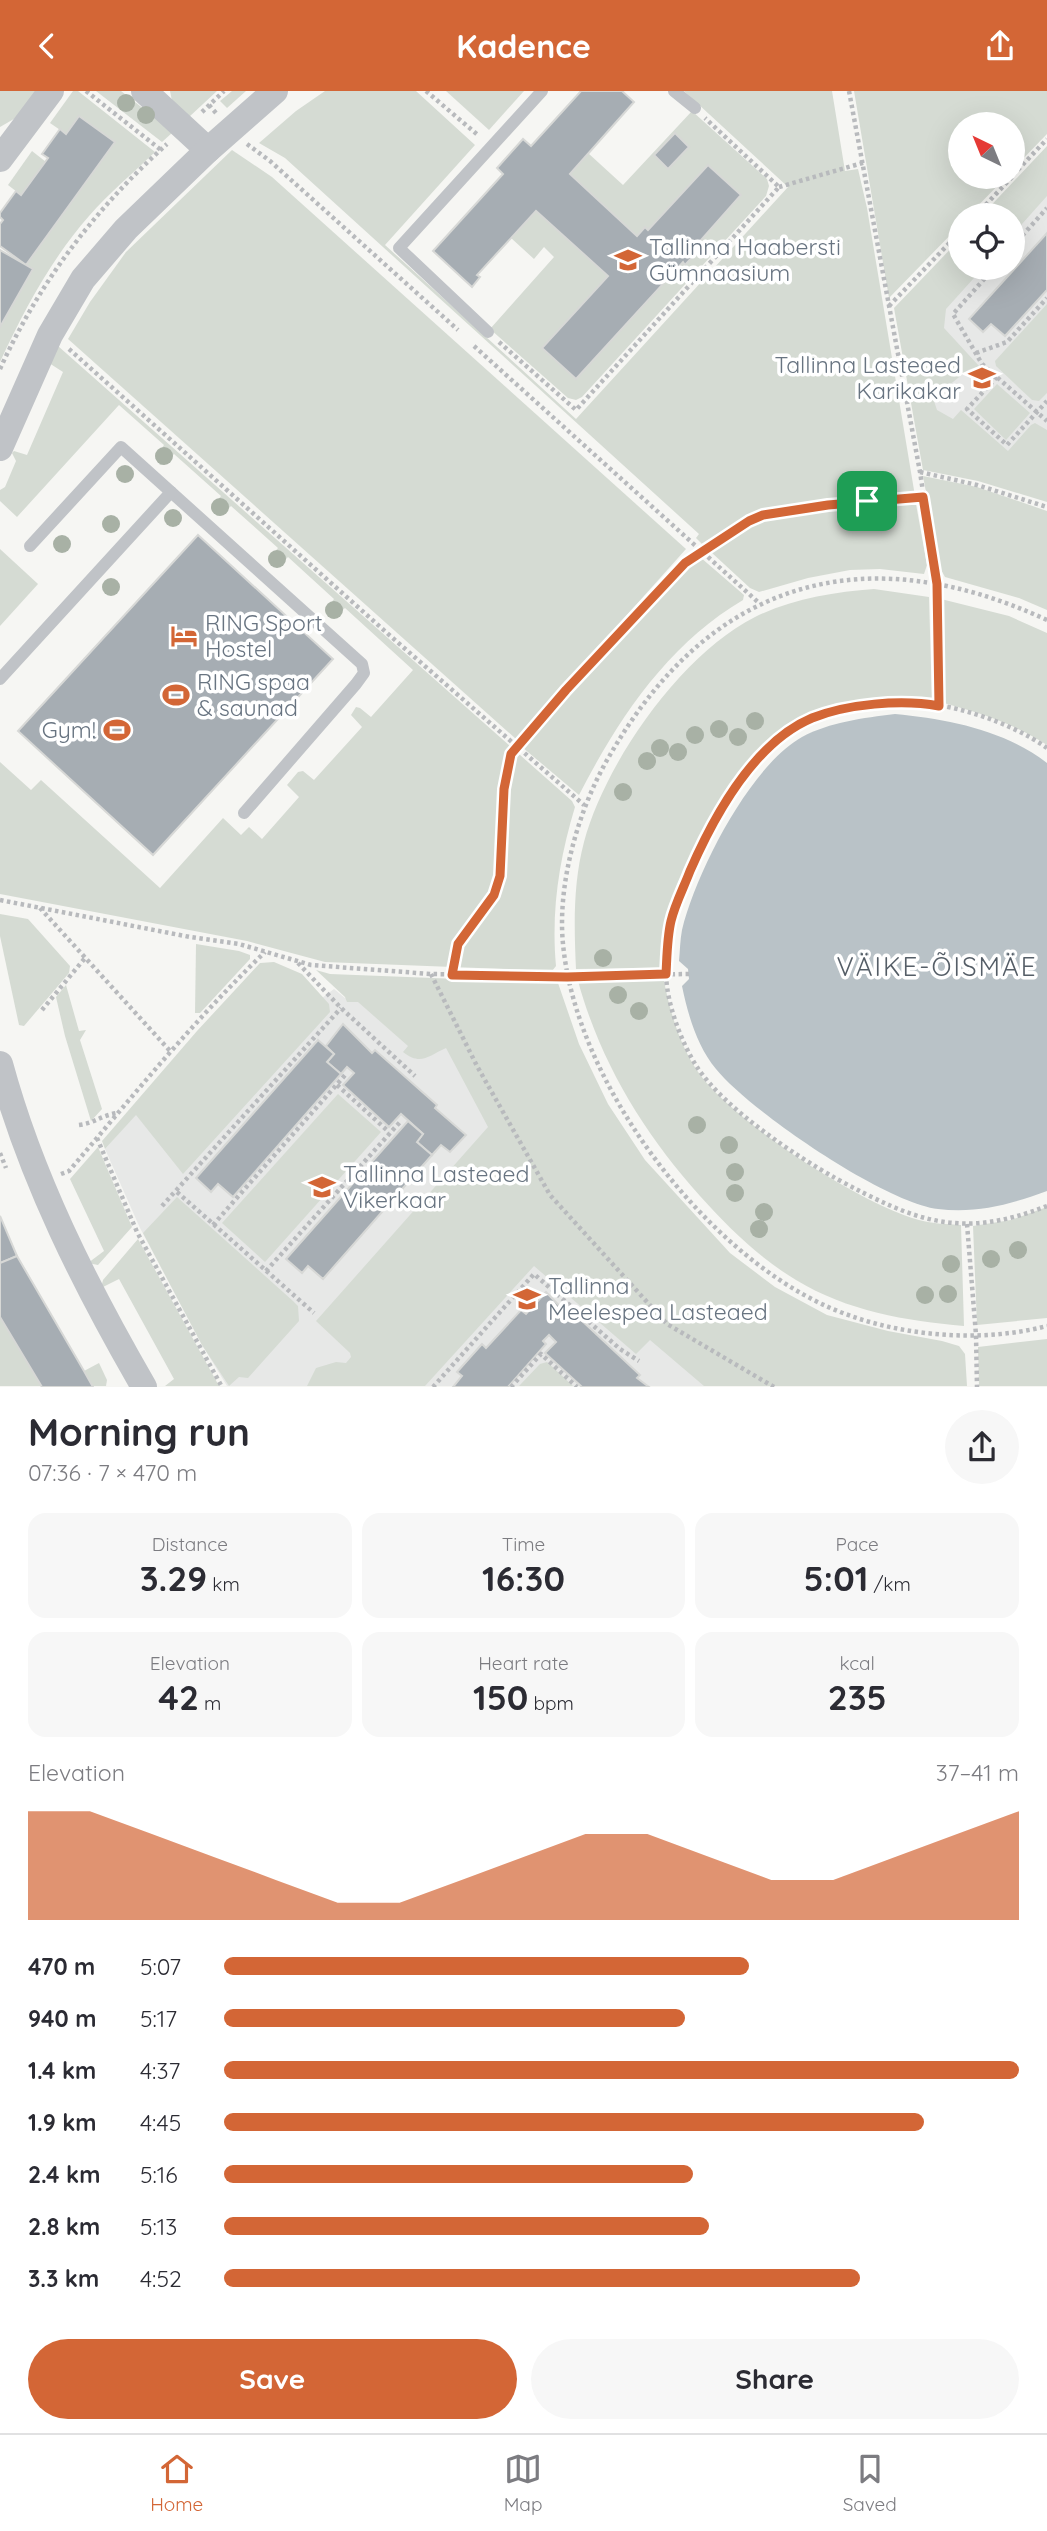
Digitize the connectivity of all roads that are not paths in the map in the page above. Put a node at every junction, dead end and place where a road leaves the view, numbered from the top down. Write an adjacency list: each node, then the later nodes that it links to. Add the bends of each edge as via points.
1 (51, 91): 8 (street)
2 (144, 91): 7 (street)
3 (275, 91): 7 (street)
4 (542, 91): 9 (lane, via 399,248)
5 (674, 91): 6 (lane)
6 (695, 108)
7 (208, 150): 10 (street, via 126,229 83,279 50,335)
8 (1, 153)
9 (488, 332)
10 (0, 448)
11 (171, 492): 12 (lane, via 121,447); 13 (lane); 14 (lane, via 362,664 364,673 356,684)
12 (30, 546)
13 (0, 679)
14 (244, 813)
15 (0, 1064): 16 (street, via 41,1183)
16 (144, 1387)

